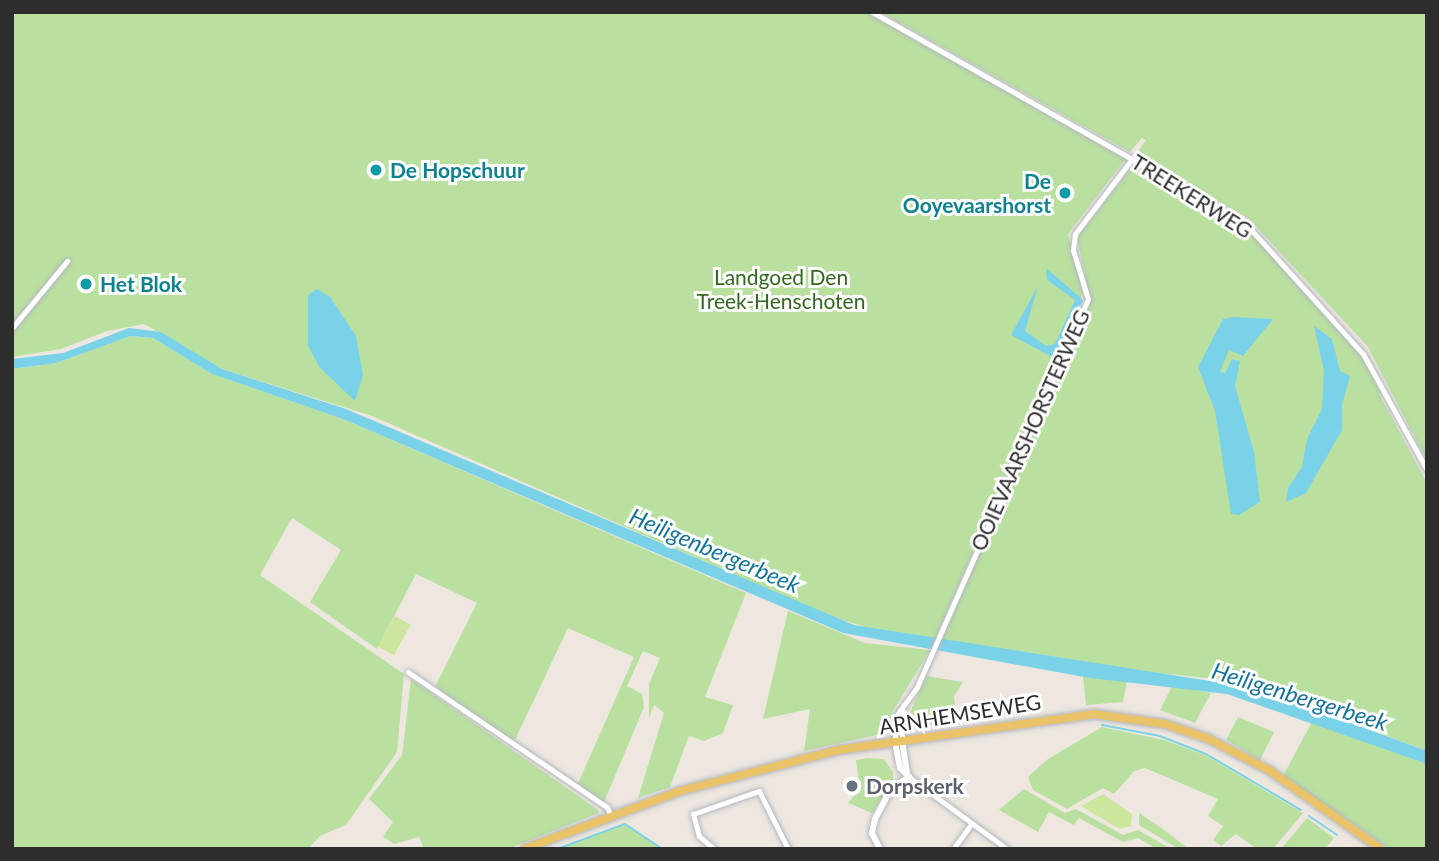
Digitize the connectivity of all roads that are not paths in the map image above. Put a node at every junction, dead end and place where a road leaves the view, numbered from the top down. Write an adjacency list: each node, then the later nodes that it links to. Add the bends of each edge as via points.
1 (872, 12): 2 (street, TREEKERWEG)
2 (1132, 159): 5 (street, TREEKERWEG, via 1253,231 1363,354); 7 (street, OOIEVAARSHORSTERWEG, via 1075,234 1073,250 1088,299 933,651 894,720)
3 (67, 261): 4 (street)
4 (12, 327)
5 (1427, 470)
6 (408, 672): 9 (street, via 607,807)
7 (898, 741): 8 (street, via 900,768); 9 (main road, ARNHEMSEWEG, via 763,768); 17 (main road, ARNHEMSEWEG, via 1080,715 1118,715 1165,724 1209,739 1269,770)
8 (909, 777): 10 (street); 14 (street, via 891,789 875,819 872,833)
9 (611, 816): 11 (main road, ARNHEMSEWEG)
10 (971, 824): 15 (street); 16 (street)
11 (524, 849)
12 (714, 849): 13 (street, via 699,836 693,814 759,791)
13 (788, 849)
14 (880, 849)
15 (953, 849)
16 (1007, 849)
17 (1381, 849)

